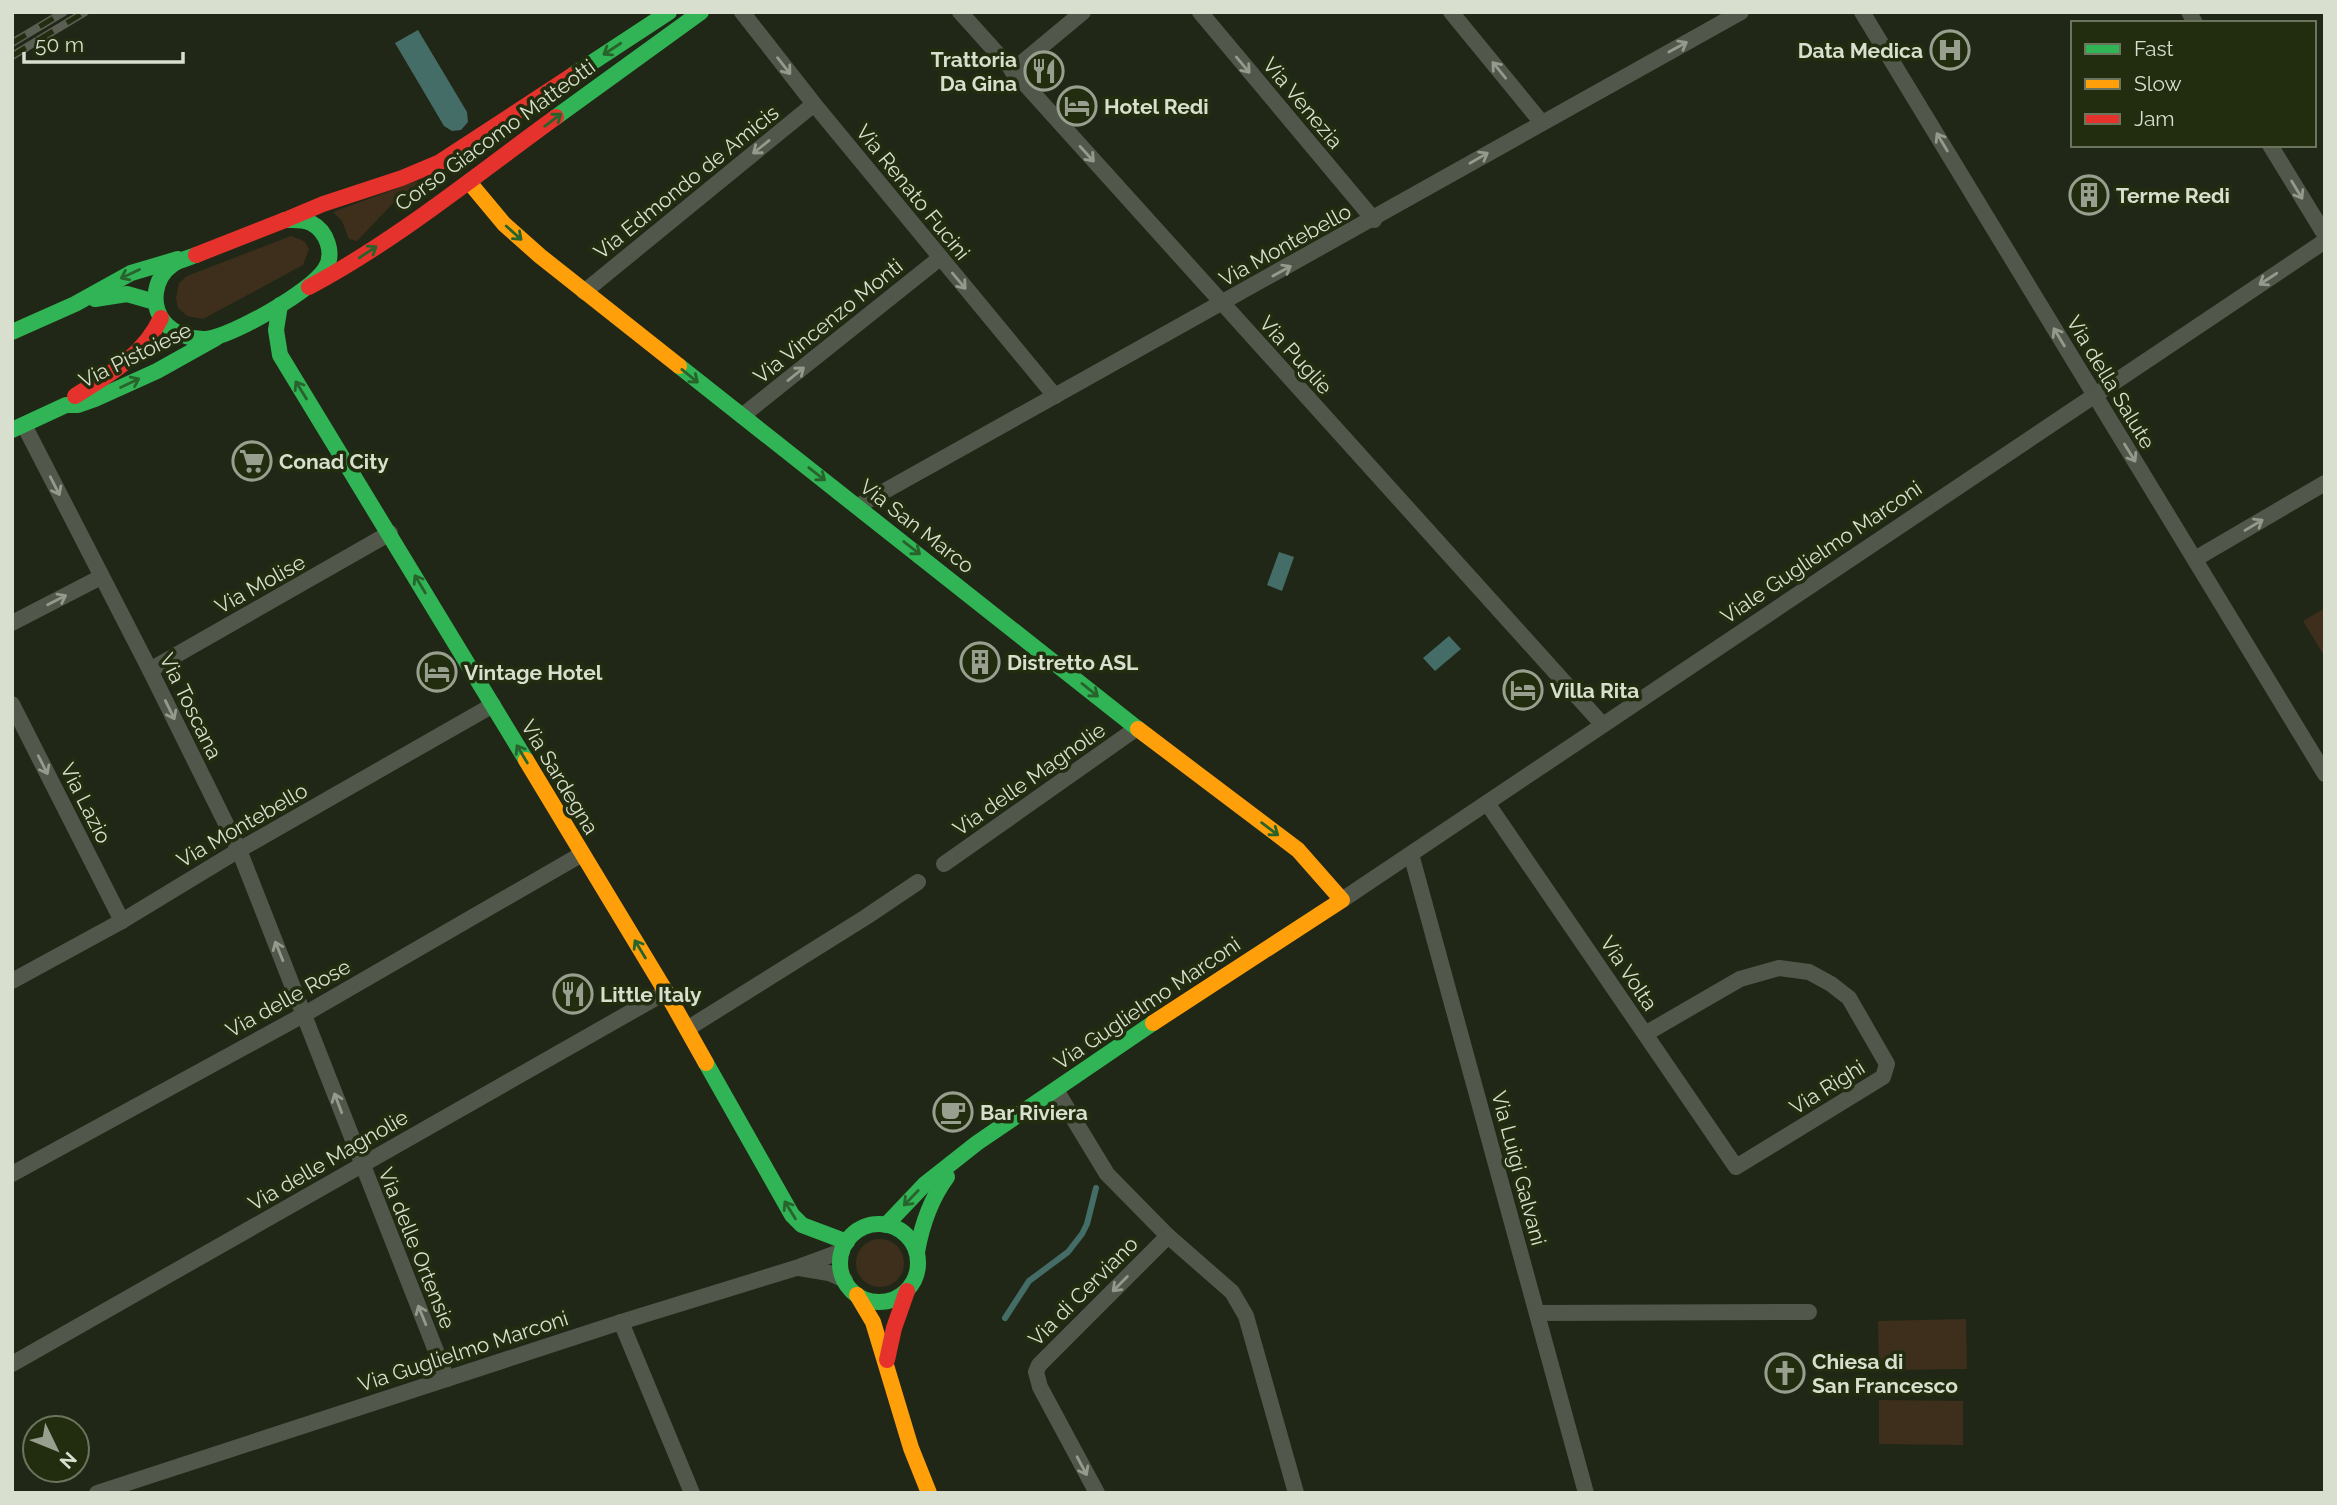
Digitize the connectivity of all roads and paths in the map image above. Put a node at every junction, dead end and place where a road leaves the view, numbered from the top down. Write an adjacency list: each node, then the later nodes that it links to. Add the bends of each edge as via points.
1 (669, 12): 15 (main road, Corso Giacomo Matteotti, one-way to 15, via 440,162 311,206)
2 (701, 12): 14 (main road, Corso Giacomo Matteotti, one-way to 2)
3 (742, 12): 11 (street, Via Renato Fucini, one-way to 11)
4 (960, 12): 10 (street, Via Puglie)
5 (1083, 12): 10 (street)
6 (1200, 12): 16 (street, Via Venezia, one-way to 16)
7 (1451, 12): 12 (street, one-way to 7)
8 (1862, 12): 32 (street, Via della Salute, one-way to 8)
9 (1733, 14): 12 (street, Via Montebello, one-way to 9)
10 (1012, 71): 24 (street, Via Puglie, one-way to 24)
11 (814, 104): 20 (street, Via Renato Fucini); 22 (street, Via Edmondo de Amicis, one-way to 22)
12 (1542, 123): 16 (street, Via Montebello, one-way to 12)
13 (2271, 147): 17 (street, one-way to 17)
14 (469, 182): 21 (main road, Corso Giacomo Matteotti, one-way to 14, via 346,267); 22 (main road, Via San Marco, one-way to 22, via 504,224)
15 (285, 220): 19 (main road, Corso Giacomo Matteotti); 21 (main road, via 312,223 329,245 326,269)
16 (1374, 220): 24 (street, Via Montebello, one-way to 16)
17 (2325, 234)
18 (2325, 241): 32 (street, Viale Guglielmo Marconi, one-way to 32)
19 (189, 256): 23 (main road, via 162,275); 25 (main road, one-way to 25, via 131,273)
20 (940, 258): 33 (street, Via Renato Fucini, one-way to 33); 35 (street, Via Vincenzo Monti, one-way to 20)
21 (309, 287): 26 (main road, Corso Giacomo Matteotti)
22 (584, 292): 35 (main road, Via San Marco, one-way to 35)
23 (155, 302): 25 (main road, via 121,294); 27 (main road)
24 (1222, 303): 33 (street, Via Montebello); 46 (street, Via Puglie)
25 (75, 304): 28 (main road)
26 (280, 305): 29 (main road, Via Pistoiese); 39 (main road, Via Sardegna, one-way to 26, via 280,355 275,326)
27 (161, 318): 29 (main road, via 189,337); 30 (main road, Via Pistoiese)
28 (12, 332)
29 (219, 336): 31 (main road, Via Pistoiese)
30 (151, 340): 31 (main road, via 149,356); 34 (main road, Via Pistoiese)
31 (157, 371): 34 (main road, Via Pistoiese, one-way to 31, via 95,399)
32 (2094, 395): 40 (street, Via della Salute, one-way to 40); 46 (street, Viale Guglielmo Marconi)
33 (1055, 396): 38 (street, Via Montebello)
34 (66, 405): 36 (main road, Via Pistoiese)
35 (742, 416): 38 (main road, Via San Marco, one-way to 38)
36 (18, 428): 41 (street, Via Toscana, one-way to 41)
37 (2325, 483): 40 (street, one-way to 37)
38 (858, 506): 47 (main road, Via San Marco, one-way to 47)
39 (390, 533): 43 (street, Via Molise); 45 (main road, Via Sardegna, one-way to 39)
40 (2196, 559): 48 (street, Via della Salute)
41 (101, 577): 42 (street, one-way to 41); 43 (street, Via Toscana)
42 (12, 623)
43 (150, 670): 50 (street, Via Toscana, one-way to 50)
44 (12, 704): 56 (street, Via Lazio, one-way to 56)
45 (493, 705): 50 (street, Via Montebello); 51 (main road, Via Sardegna, one-way to 45)
46 (1602, 724): 49 (street, Viale Guglielmo Marconi)
47 (1137, 728): 53 (street, Via delle Magnolie); 55 (main road, Via San Marco, one-way to 55, via 1298,850)
48 (2325, 774)
49 (1487, 803): 52 (street, Viale Guglielmo Marconi); 61 (street, Via Volta)
50 (239, 850): 56 (street, Via Montebello); 59 (street, Via Toscana, one-way to 50)
51 (582, 854): 58 (main road, Via Sardegna, one-way to 51); 59 (street, Via delle Rose)
52 (1411, 854): 55 (street, Viale Guglielmo Marconi); 76 (street, Via Luigi Galvani)
53 (944, 864)
54 (918, 882): 60 (street)
55 (1342, 900): 62 (main road, Via Guglielmo Marconi)
56 (122, 921): 57 (street, Via Montebello)
57 (12, 981)
58 (666, 992): 60 (main road, Via Sardegna); 64 (street, Via delle Magnolie)
59 (305, 1014): 64 (street, Via delle Ortensie, one-way to 59); 66 (street, Via delle Rose)
60 (687, 1028): 69 (main road, Via Sardegna, one-way to 60, via 796,1221)
61 (1645, 1034): 65 (street, Via Volta); 65 (street, Via Righi, via 1740,979 1779,968 1809,972 1849,998 1887,1065 1883,1077)
62 (1056, 1090): 63 (main road, Via Guglielmo Marconi); 68 (street, via 1107,1174)
63 (977, 1143): 67 (main road, Via Guglielmo Marconi, one-way to 67, via 925,1184); 70 (main road, Via Guglielmo Marconi, via 930,1203)
64 (362, 1165): 79 (street, Via delle Magnolie); 80 (street, Via delle Ortensie, one-way to 64)
65 (1736, 1167)
66 (12, 1174)
67 (886, 1225): 69 (main road, Via Guglielmo Marconi, via 863,1228); 70 (main road, via 905,1234)
68 (1168, 1236): 84 (street, Via di Cerviano, one-way to 84, via 1036,1372); 85 (street, via 1232,1292 1246,1316)
69 (845, 1247): 71 (street); 72 (main road, via 840,1266)
70 (917, 1252): 73 (main road, Via Guglielmo Marconi, via 917,1273)
71 (796, 1268): 72 (street, Via Guglielmo Marconi); 77 (street, Via Guglielmo Marconi)
72 (845, 1280): 74 (main road)
73 (906, 1292): 74 (main road, via 882,1302); 78 (main road, Via Guglielmo Marconi)
74 (857, 1295): 78 (main road, via 873,1322)
75 (1809, 1312): 76 (street)
76 (1537, 1313): 86 (street, Via Luigi Galvani)
77 (621, 1322): 80 (street, Via Guglielmo Marconi); 82 (street)
78 (886, 1363): 83 (main road)
79 (12, 1364)
80 (447, 1378): 81 (street, Via Guglielmo Marconi)
81 (97, 1493)
82 (692, 1493)
83 (929, 1493)
84 (1097, 1493)
85 (1296, 1493)
86 (1586, 1493)

